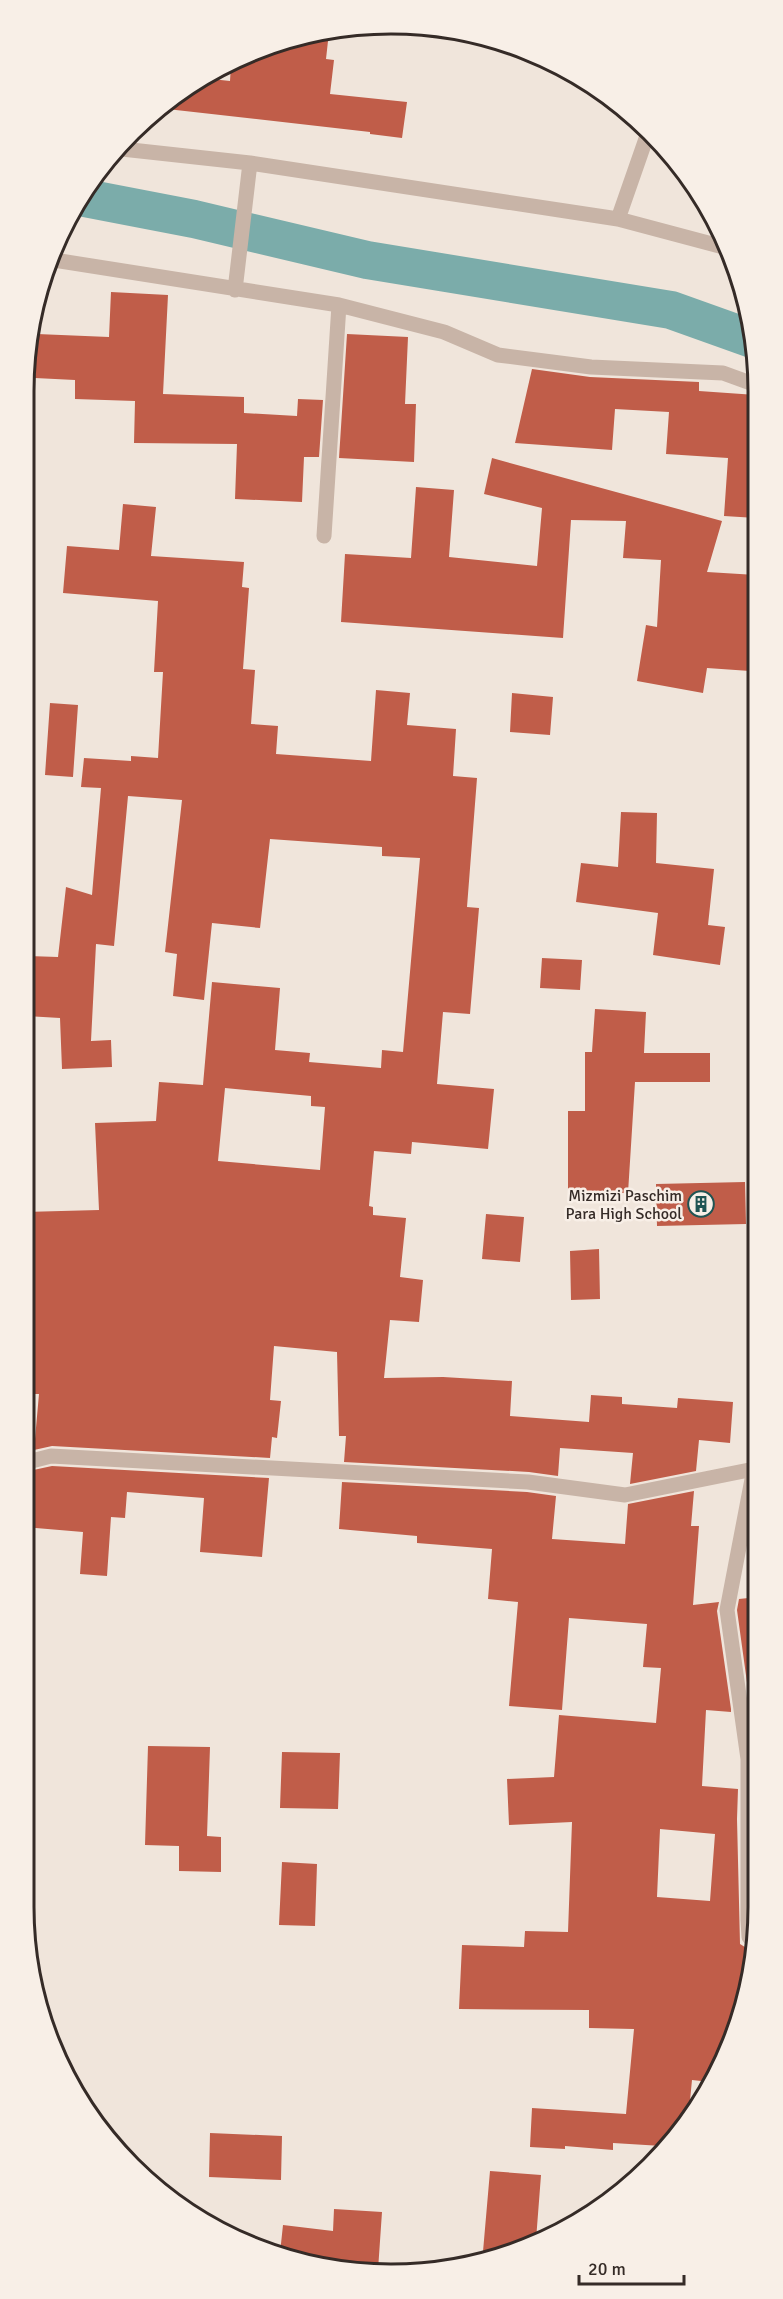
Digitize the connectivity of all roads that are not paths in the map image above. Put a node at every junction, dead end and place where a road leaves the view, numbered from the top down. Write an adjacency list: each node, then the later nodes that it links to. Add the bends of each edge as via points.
1 (645, 140): 4 (street)
2 (129, 150): 3 (street)
3 (250, 163): 4 (street); 7 (street)
4 (618, 219): 5 (street)
5 (717, 245)
6 (60, 261): 7 (street)
7 (236, 282): 8 (street)
8 (339, 305): 9 (street, via 444,332 498,355 591,367 723,373); 10 (street)
9 (748, 383)
10 (324, 536)
11 (34, 1460): 12 (street, via 51,1456 528,1482 625,1495)
12 (748, 1465)
13 (748, 1504): 15 (street, via 727,1610)
14 (748, 1759): 16 (street)
15 (748, 1759)
16 (748, 1908)

